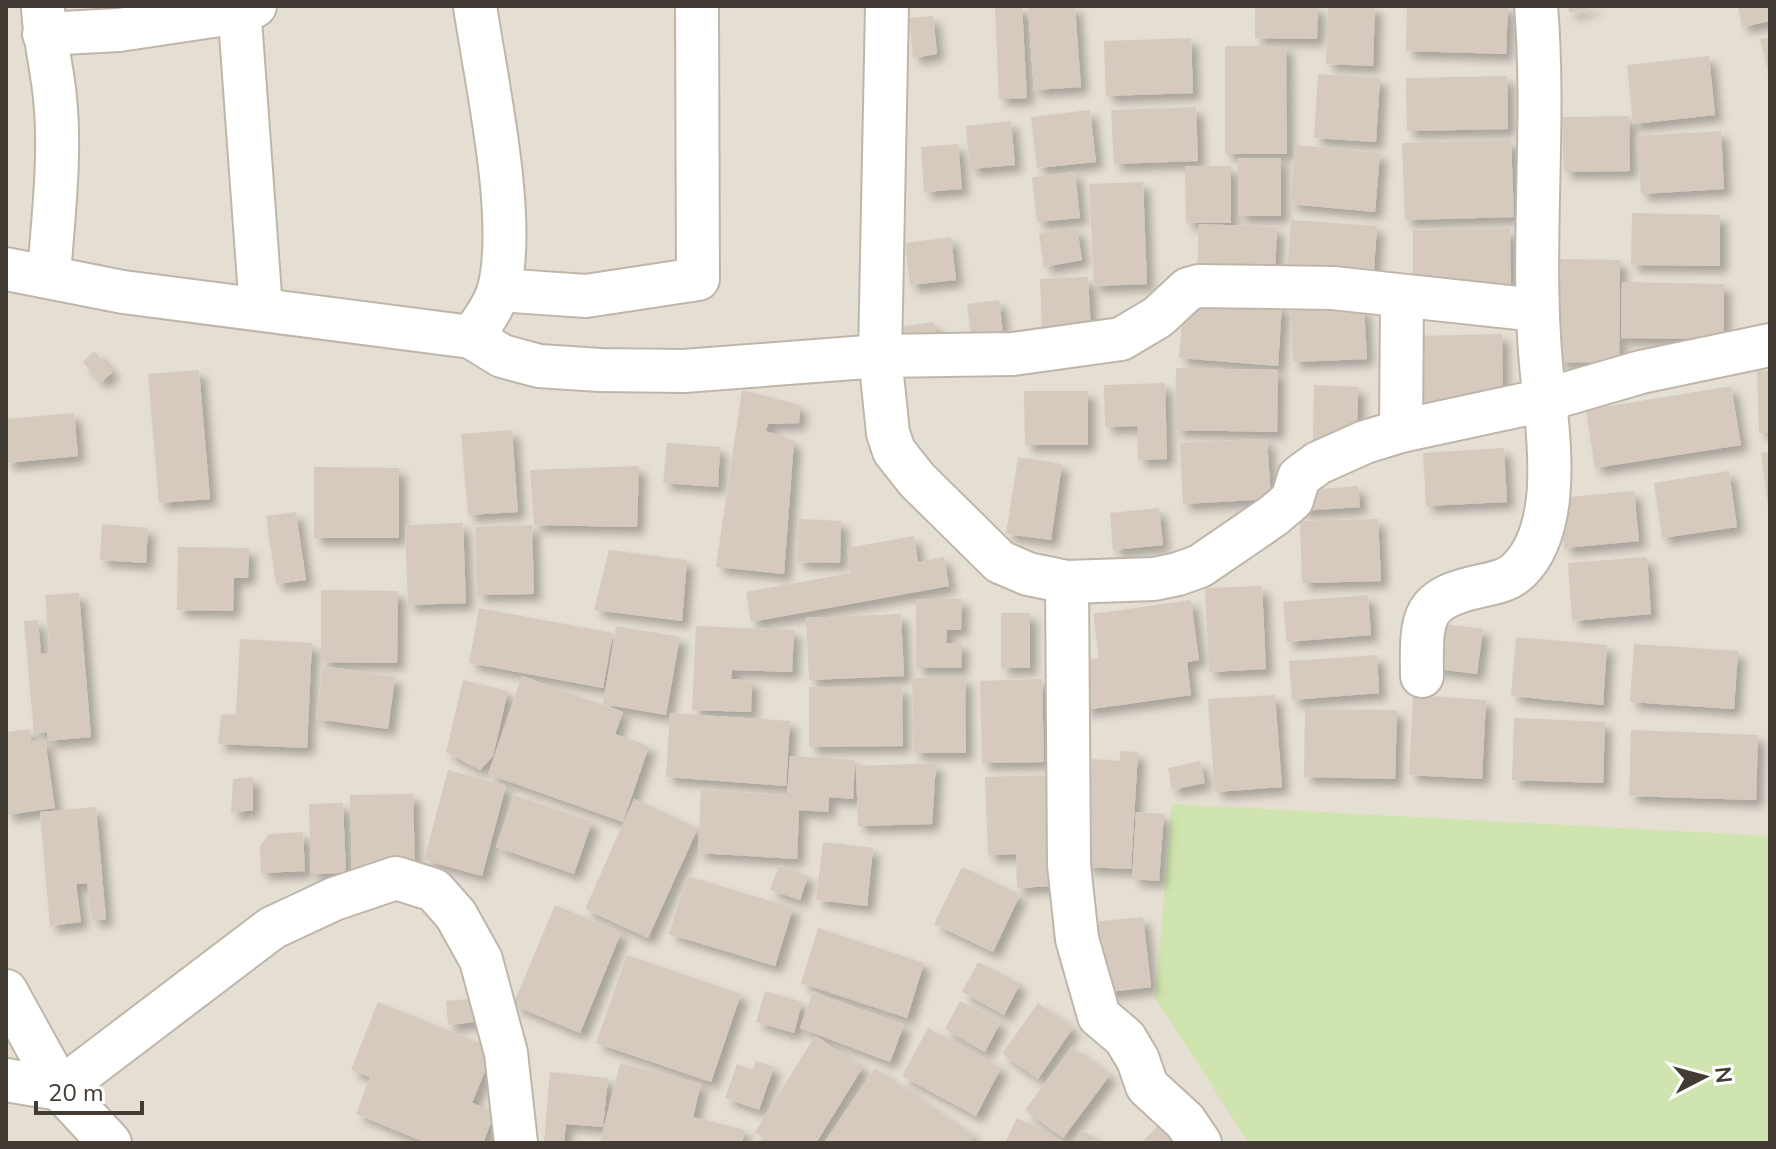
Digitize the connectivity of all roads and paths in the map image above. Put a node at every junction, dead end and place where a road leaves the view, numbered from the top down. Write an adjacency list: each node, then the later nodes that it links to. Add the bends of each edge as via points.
1 (475, 6): 9 (street, via 500,184 504,242)
2 (697, 6): 9 (street, via 698,279 586,296)
3 (887, 6): 15 (street)
4 (1536, 6): 12 (street)
5 (244, 8): 6 (street, via 119,30); 11 (street)
6 (44, 20): 8 (street, via 58,157)
7 (6, 269): 8 (street)
8 (49, 276): 11 (street, via 123,292)
9 (499, 290): 13 (street)
10 (1402, 298): 12 (street); 15 (street, via 1333,288 1199,286 1121,339 1013,354); 17 (street)
11 (261, 309): 13 (street)
12 (1537, 310): 16 (street)
13 (471, 337): 15 (street, via 502,356 539,366 600,370 697,370)
14 (1770, 345): 16 (street, via 1641,372)
15 (880, 356): 18 (street, via 888,433 894,451 917,480 989,555 1028,574)
16 (1545, 400): 17 (street); 19 (street, via 1551,459 1537,540 1526,561 1505,581 1450,592 1431,608 1422,644)
17 (1401, 431): 18 (street, via 1318,463 1299,477 1289,504 1200,566 1154,579)
18 (1067, 582): 25 (street, via 1069,865 1077,939 1099,1016 1125,1038 1147,1086)
19 (1422, 676)
20 (6, 991): 22 (street)
21 (6, 1080): 22 (street)
22 (60, 1089): 23 (street); 24 (street, via 272,928 396,878 434,890 456,915 481,960 506,1053)
23 (110, 1143)
24 (516, 1143)
25 (1200, 1143)

